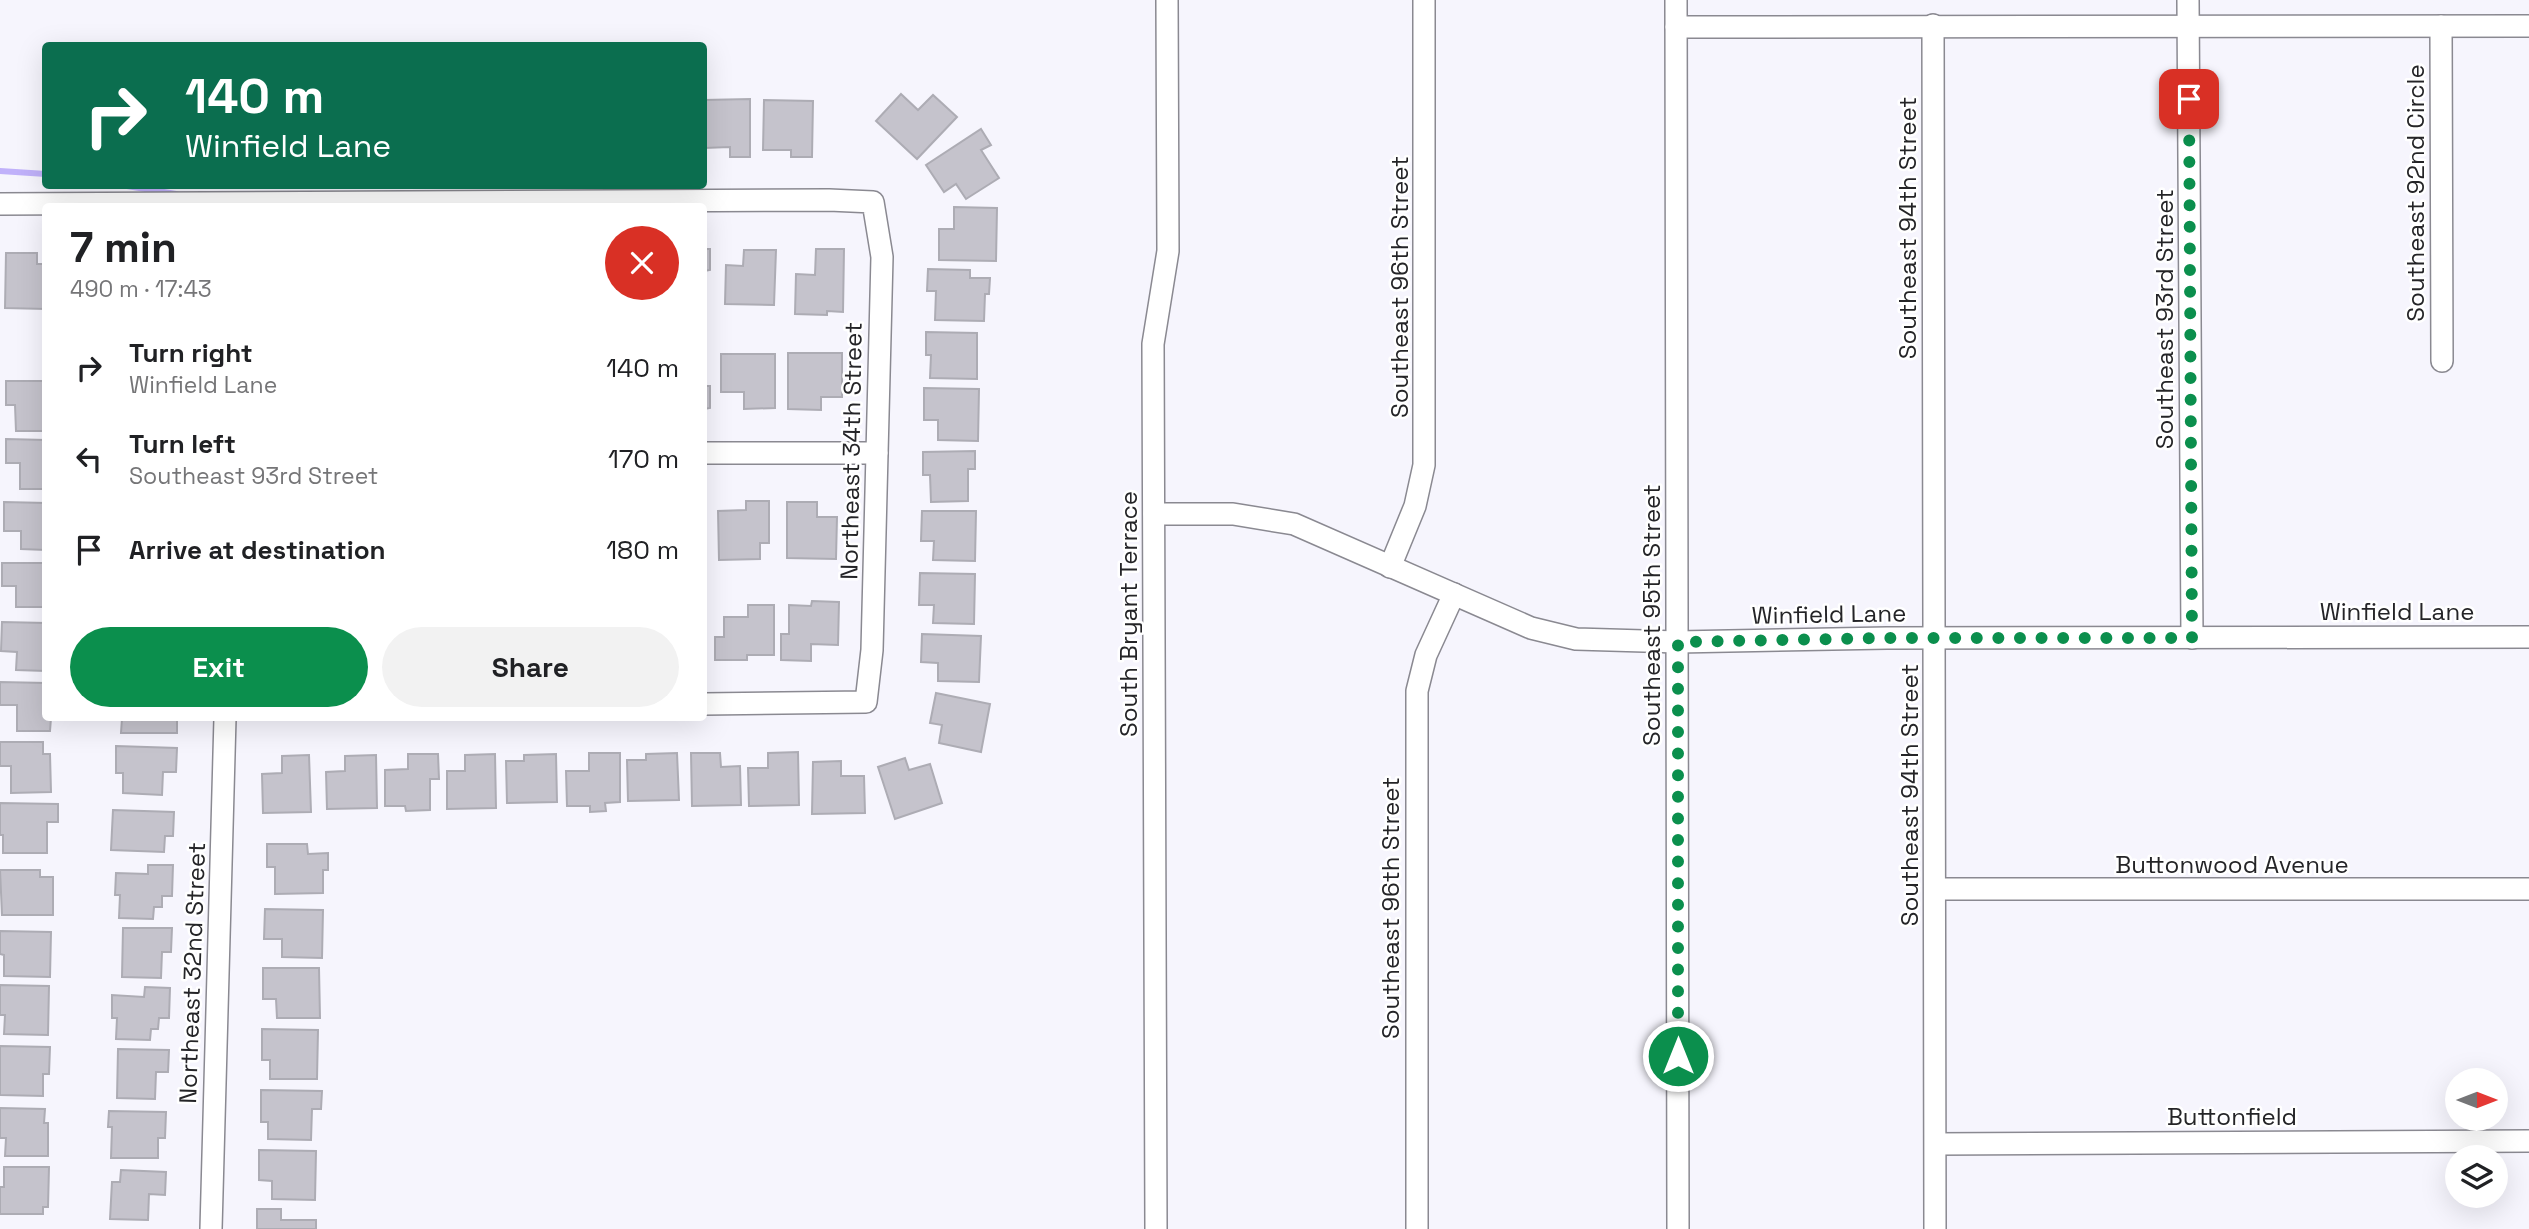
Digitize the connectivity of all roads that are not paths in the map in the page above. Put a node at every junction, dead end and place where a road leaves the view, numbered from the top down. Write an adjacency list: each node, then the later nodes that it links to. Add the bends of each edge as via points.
1 (1167, 0): 16 (street, South Bryant Terrace, via 1169,225 1153,344)
2 (1424, 0): 17 (street, Southeast 96th Street, via 1424,465 1415,506)
3 (1676, 0): 9 (street, Southeast 95th Street)
4 (2188, 0): 6 (street, Southeast 93rd Street)
5 (1933, 25): 6 (street); 9 (street); 21 (street, Southeast 94th Street)
6 (2188, 25): 7 (street); 20 (street, Southeast 93rd Street)
7 (2441, 26): 8 (street); 13 (street, Southeast 92nd Circle)
8 (2529, 26)
9 (1676, 27): 22 (street, Southeast 95th Street)
10 (469, 203): 15 (street, Northeast 34th Street, via 873,202 882,257)
11 (0, 204): 12 (street)
12 (42, 204)
13 (2442, 360)
14 (707, 453): 15 (street)
15 (877, 453): 23 (street, Northeast 34th Street, via 872,650 866,702)
16 (1154, 514): 17 (street, Winfield Lane, via 1233,514 1278,520); 30 (street, South Bryant Terrace)
17 (1390, 567): 18 (street, Winfield Lane)
18 (1454, 594): 22 (street, Winfield Lane, via 1531,628 1576,639); 31 (street, Southeast 96th Street, via 1426,655 1417,691)
19 (2529, 637): 20 (street, Winfield Lane)
20 (2192, 638): 21 (street, Winfield Lane)
21 (1935, 639): 22 (street, Winfield Lane); 25 (street, Southeast 94th Street)
22 (1678, 642): 32 (street, Southeast 95th Street)
23 (707, 704)
24 (225, 721): 29 (street, Northeast 32nd Street)
25 (1935, 889): 26 (street, Buttonwood Avenue); 28 (street, Southeast 94th Street)
26 (2529, 889)
27 (2529, 1141): 28 (street, Buttonfield)
28 (1936, 1144): 33 (street, Southeast 94th Street)
29 (211, 1229)
30 (1156, 1229)
31 (1417, 1229)
32 (1678, 1229)
33 (1936, 1229)

